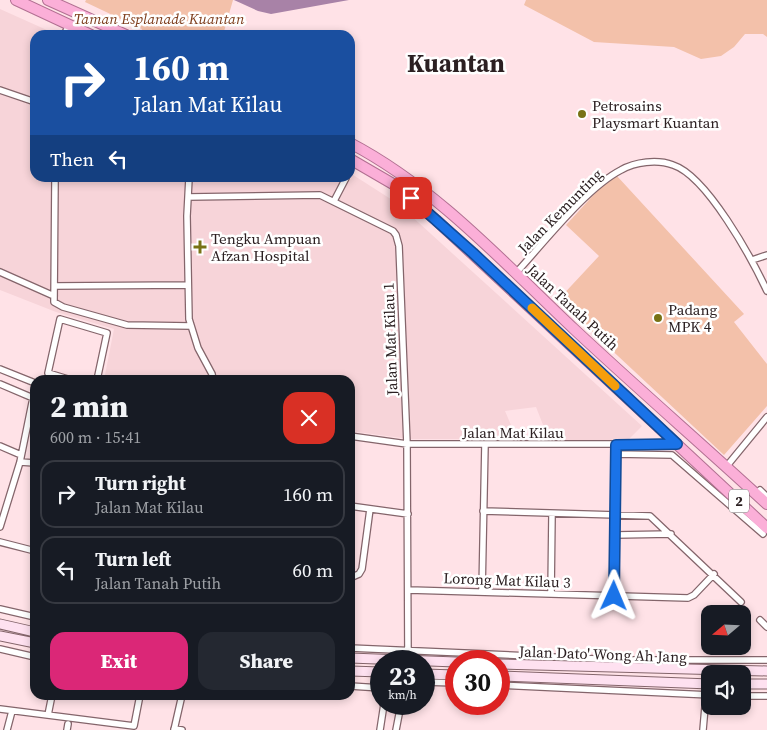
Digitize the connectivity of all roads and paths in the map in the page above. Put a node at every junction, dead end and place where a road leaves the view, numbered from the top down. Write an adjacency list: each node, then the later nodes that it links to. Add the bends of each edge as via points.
1 (16, 0): 5 (highway)
2 (48, 0): 3 (highway)
3 (61, 6): 4 (highway); 5 (highway)
4 (91, 20): 5 (highway); 8 (highway)
5 (69, 24): 6 (street); 7 (highway)
6 (66, 30)
7 (81, 30)
8 (114, 30)
9 (0, 90): 10 (street)
10 (30, 100)
11 (355, 146): 21 (highway, Jalan Tanah Putih / 2, via 424,192)
12 (355, 164): 39 (highway, Jalan Tanah Putih / 2, via 393,184 436,220)
13 (55, 182): 23 (street)
14 (189, 182): 16 (street)
15 (344, 182): 17 (street)
16 (188, 198): 17 (street, Jalan Mat Kilau 1, via 311,194); 22 (street)
17 (334, 201): 37 (street, Jalan Mat Kilau 1, via 393,231 399,240)
18 (767, 254): 19 (street)
19 (752, 260): 21 (street, Jalan Kemunting, via 690,175 673,165 647,162 621,169 604,181); 24 (street, Jalan Kemunting)
20 (0, 272): 25 (street)
21 (516, 274): 46 (highway, Jalan Tanah Putih / 2)
22 (188, 285): 23 (street); 26 (street)
23 (55, 286): 25 (street)
24 (767, 291)
25 (54, 296): 26 (street, via 57,306 127,325)
26 (191, 326): 30 (street)
27 (0, 369): 31 (street)
28 (55, 375): 29 (street, via 48,373 60,319 107,333)
29 (97, 375)
30 (211, 375)
31 (30, 381)
32 (0, 384): 33 (street)
33 (30, 397)
34 (30, 412): 42 (street)
35 (767, 417): 46 (street)
36 (355, 437): 37 (street, Jalan Mat Kilau)
37 (407, 444): 38 (street, Jalan Mat Kilau); 54 (street, Jalan Mat Kilau 1)
38 (484, 444): 40 (street, Jalan Mat Kilau); 53 (street)
39 (677, 444): 40 (street, Jalan Mat Kilau); 47 (highway, Jalan Tanah Putih / 2)
40 (616, 445): 43 (street)
41 (0, 446): 42 (street)
42 (21, 454): 44 (street)
43 (616, 454): 47 (street, via 671,455); 56 (street)
44 (20, 462): 45 (street); 57 (street)
45 (30, 462)
46 (726, 467): 48 (highway, Jalan Tanah Putih / 2)
47 (708, 478): 59 (highway, Jalan Tanah Putih / 2)
48 (758, 492): 49 (street); 50 (highway, Jalan Tanah Putih / 2)
49 (767, 497)
50 (767, 504)
51 (355, 507): 52 (street)
52 (370, 509): 54 (street); 65 (street, via 362,570)
53 (484, 511): 55 (street); 67 (street)
54 (408, 514): 66 (street, Jalan Mat Kilau 1)
55 (552, 514): 56 (street); 68 (street)
56 (615, 516): 60 (street, via 650,516); 61 (street)
57 (1, 517): 58 (street)
58 (0, 527)
59 (765, 531)
60 (671, 534): 61 (street); 64 (street)
61 (615, 535): 69 (street)
62 (0, 542): 63 (street)
63 (30, 550)
64 (714, 574): 69 (street, Lorong Mat Kilau 3, via 688,598); 70 (street)
65 (355, 576)
66 (409, 590): 67 (street, Lorong Mat Kilau 3); 81 (street, Jalan Mat Kilau 1)
67 (482, 592): 68 (street, Lorong Mat Kilau 3)
68 (551, 594): 69 (street, Lorong Mat Kilau 3)
69 (614, 596)
70 (741, 602)
71 (0, 609): 72 (street)
72 (30, 615)
73 (760, 620): 75 (street)
74 (0, 624): 76 (main road)
75 (767, 627)
76 (30, 631)
77 (0, 636): 78 (main road)
78 (30, 642)
79 (0, 649): 83 (street)
80 (355, 649): 82 (street)
81 (409, 650)
82 (370, 651)
83 (30, 656)
84 (355, 658): 85 (main road)
85 (370, 658)
86 (435, 659): 89 (street)
87 (767, 660): 91 (street)
88 (510, 664): 89 (main road, Jalan Dato' Wong Ah Jang)
89 (621, 664): 90 (main road, Jalan Dato' Wong Ah Jang)
90 (701, 665)
91 (735, 665)
92 (751, 669): 94 (main road, Jalan Dato' Wong Ah Jang)
93 (355, 671): 95 (main road)
94 (767, 671)
95 (370, 672)
96 (510, 676): 97 (main road, Jalan Dato' Wong Ah Jang)
97 (701, 684)
98 (751, 684): 99 (main road)
99 (767, 684)
100 (355, 686): 102 (street)
101 (510, 686): 103 (street)
102 (370, 687)
103 (701, 695)
104 (751, 696): 105 (street)
105 (767, 696)
106 (51, 700): 111 (street)
107 (139, 700): 111 (street, via 134,726)
108 (181, 700): 116 (street)
109 (0, 709): 110 (street)
110 (12, 711): 111 (street); 115 (street)
111 (48, 715)
112 (382, 715): 118 (street)
113 (399, 715): 119 (street)
114 (705, 715): 120 (street)
115 (7, 730)
116 (174, 730): 117 (street)
117 (182, 730)
118 (380, 730)
119 (396, 730)
120 (702, 730)

